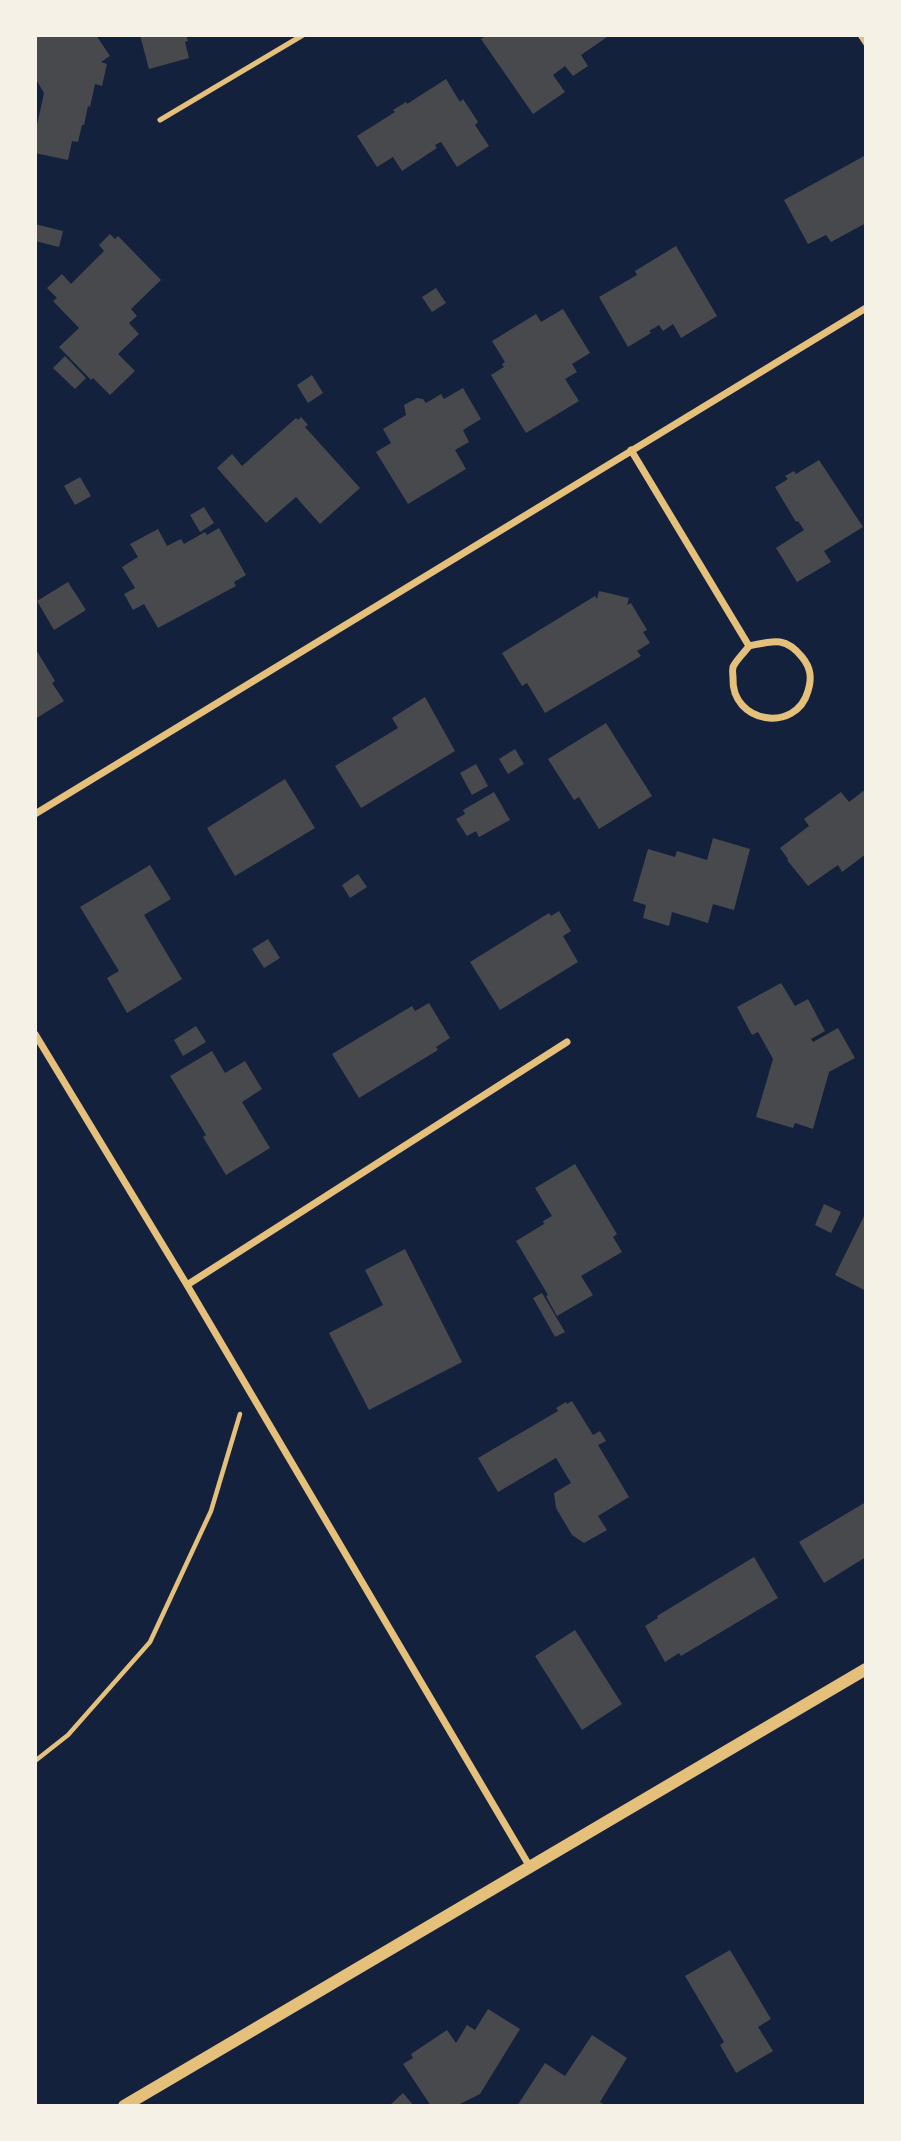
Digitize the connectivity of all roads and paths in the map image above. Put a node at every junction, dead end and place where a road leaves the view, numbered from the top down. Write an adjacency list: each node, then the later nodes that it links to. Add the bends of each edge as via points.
1 (303, 35): 4 (lane)
2 (860, 35): 3 (lane)
3 (866, 44)
4 (160, 120)
5 (866, 308): 6 (street)
6 (631, 450): 7 (street); 8 (street)
7 (750, 646): 7 (street, via 777,640 793,646 808,664 811,681 806,699 796,711 780,718 759,717 744,709 733,689 733,667)
8 (35, 814)
9 (35, 1034): 11 (street)
10 (568, 1042): 11 (street)
11 (187, 1285): 12 (street)
12 (248, 1388): 14 (path, via 211,1511 150,1642 68,1735); 15 (street)
13 (866, 1668): 15 (street)
14 (35, 1761)
15 (530, 1867): 16 (street)
16 (124, 2106)

